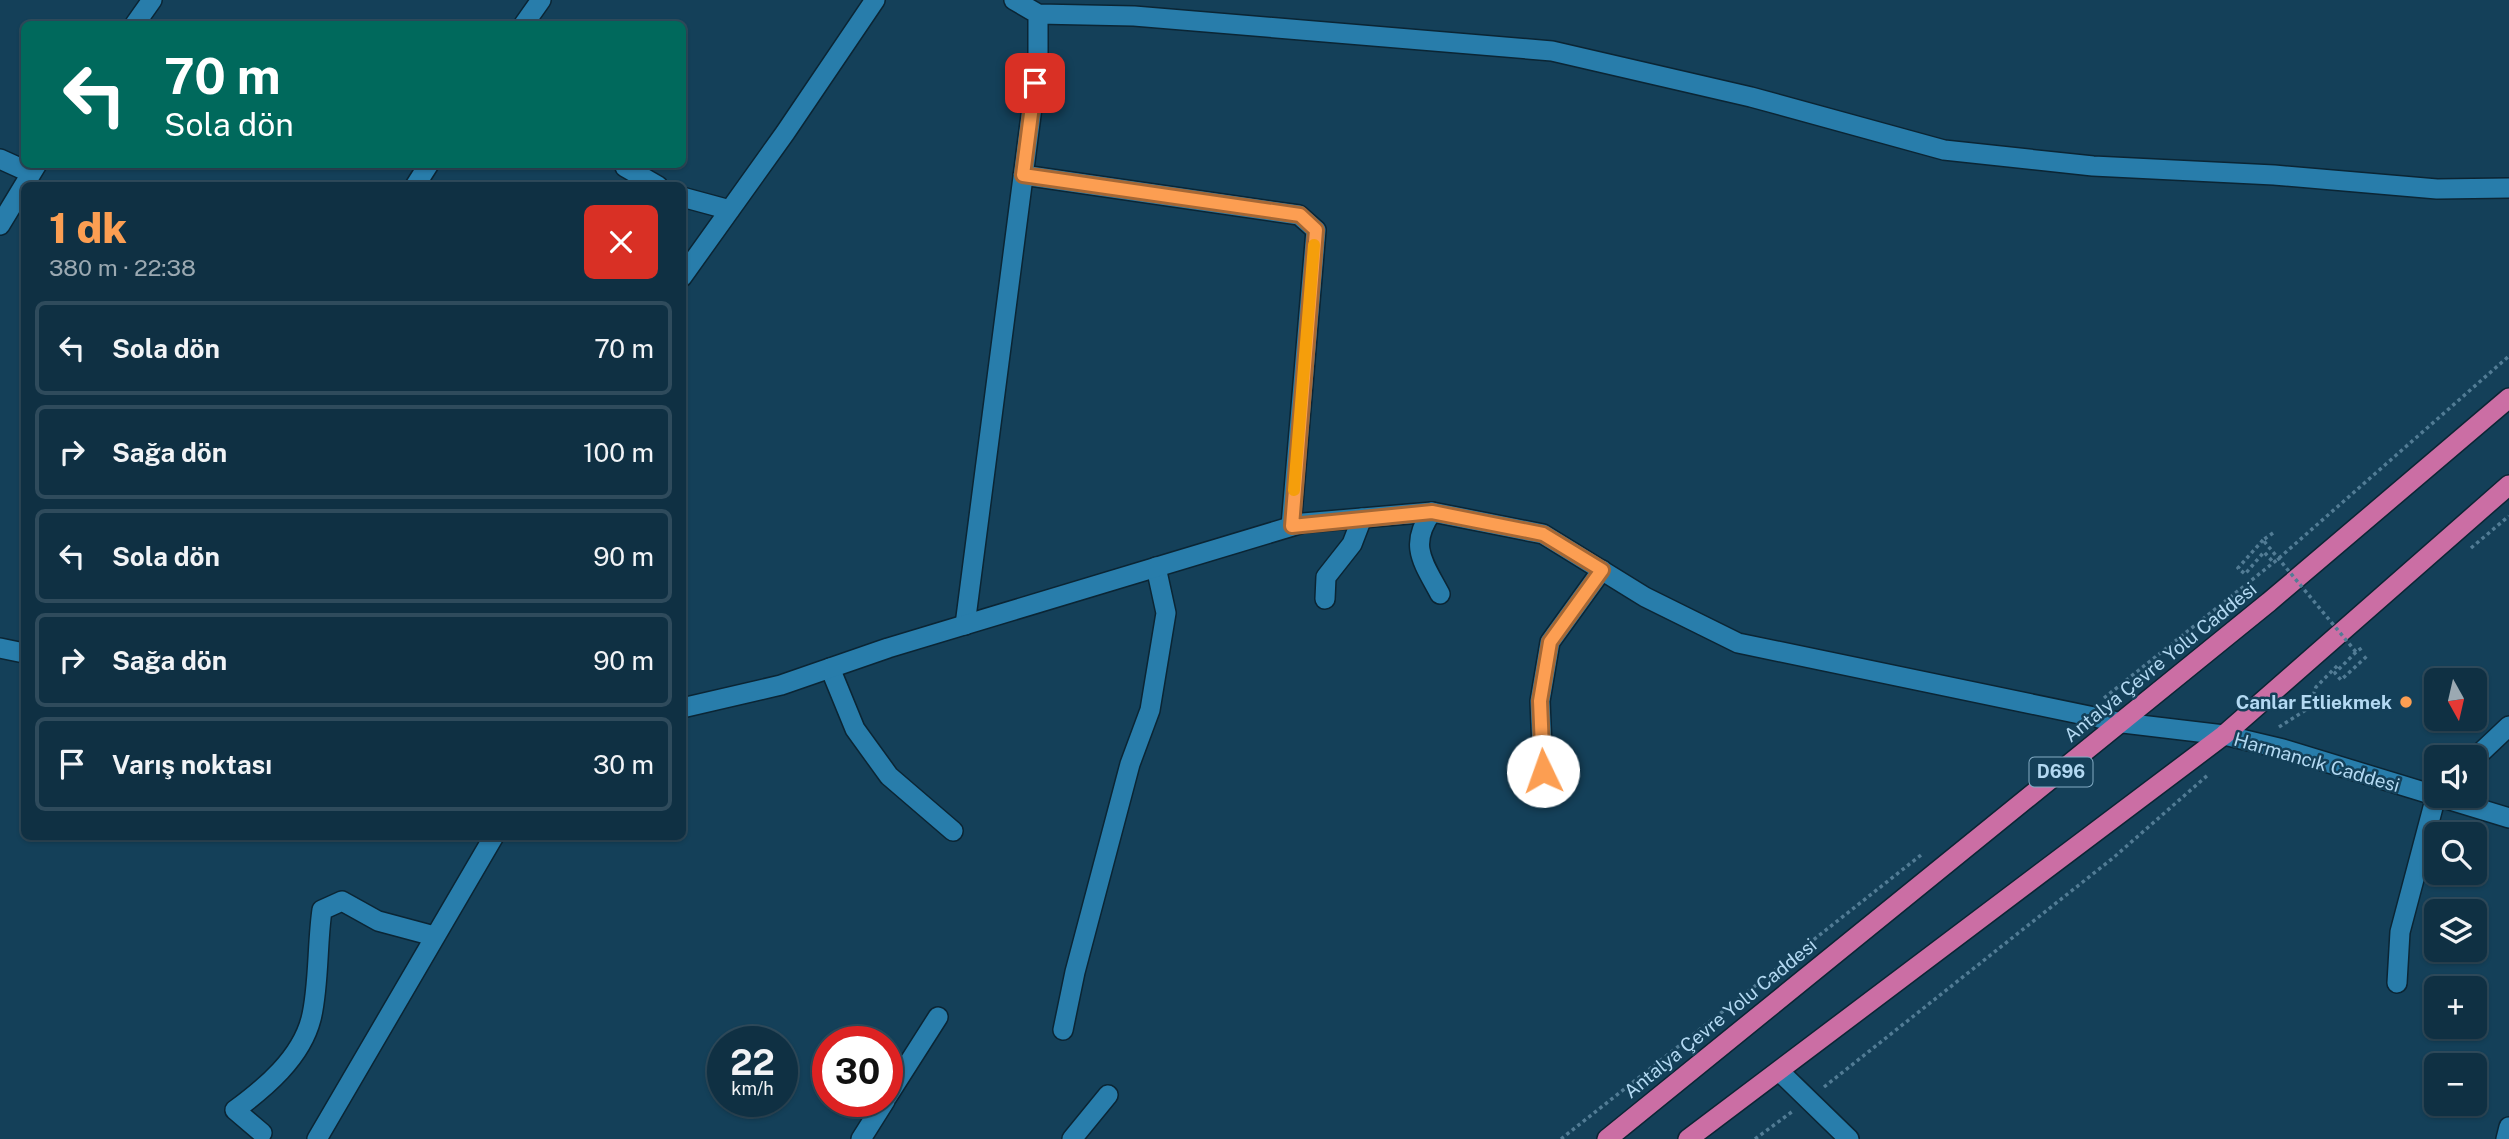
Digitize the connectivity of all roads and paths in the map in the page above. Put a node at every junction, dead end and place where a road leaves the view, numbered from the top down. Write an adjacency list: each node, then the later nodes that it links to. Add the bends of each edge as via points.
1 (152, 0): 6 (street)
2 (541, 0): 7 (street)
3 (875, 0): 16 (street)
4 (1014, 0): 5 (street)
5 (1038, 14): 11 (street, via 1038,61); 13 (street, via 1134,16 1552,51 1751,97 1944,150 2093,166 2437,189)
6 (137, 21)
7 (526, 21)
8 (0, 159): 9 (street)
9 (21, 165)
10 (627, 168): 12 (street)
11 (1023, 175): 25 (street, via 1300,215 1316,230); 34 (street)
12 (651, 182)
13 (2509, 188)
14 (21, 190): 17 (street)
15 (686, 198): 16 (street)
16 (730, 210): 18 (street)
17 (0, 225)
18 (686, 271)
19 (2509, 356): 29 (path)
20 (2509, 398): 44 (highway, Antalya Çevre Yolu Caddesi / D696)
21 (2509, 485): 46 (highway)
22 (1432, 512): 24 (street, Harmancık Caddesi); 31 (street, Harmancık Caddesi, via 1543,534); 32 (street, via 1420,528 1418,553)
23 (2509, 516): 28 (path)
24 (1363, 518): 25 (street, Harmancık Caddesi); 33 (street, via 1352,544 1326,577)
25 (1292, 526): 30 (street, Harmancık Caddesi)
26 (2273, 533): 27 (path, bridge)
27 (2263, 540): 29 (path, via 2238,568 2245,574 2264,552); 39 (path, bridge)
28 (2468, 551)
29 (2273, 563): 43 (path)
30 (1156, 567): 34 (street, Harmancık Caddesi); 61 (street, via 1166,613 1152,697 1130,764)
31 (1602, 570): 43 (street, Harmancık Caddesi, via 1738,643); 50 (street, via 1550,642 1540,701)
32 (1440, 594)
33 (1325, 599)
34 (965, 625): 41 (street, Harmancık Caddesi)
35 (2365, 639): 47 (path, via 2316,687 2309,708)
36 (2363, 647): 39 (path, bridge)
37 (0, 648): 38 (street)
38 (21, 652)
39 (2357, 652): 40 (path, via 2334,673 2341,680)
40 (2367, 656)
41 (830, 668): 42 (street, Harmancık Caddesi, via 781,685); 55 (street, via 855,729 890,776)
42 (686, 707)
43 (2084, 715): 44 (street, Harmancık Caddesi)
44 (2123, 723): 46 (street, Harmancık Caddesi); 73 (highway, Antalya Çevre Yolu Caddesi / D696)
45 (2509, 726): 48 (street)
46 (2224, 735): 47 (street, Harmancık Caddesi); 62 (highway)
47 (2255, 743): 51 (street, Harmancık Caddesi)
48 (2487, 747)
49 (2218, 766): 65 (path, via 2113,858)
50 (1543, 771)
51 (2424, 792)
52 (2433, 808): 59 (street, via 2400,932)
53 (2476, 808): 54 (street, Harmancık Caddesi)
54 (2509, 818)
55 (953, 831)
56 (492, 840): 58 (street)
57 (1932, 847): 72 (path)
58 (434, 936): 68 (street, via 378,921 342,901 322,910 311,1020 295,1052 267,1087 235,1110); 69 (street)
59 (2397, 983)
60 (938, 1017): 63 (street)
61 (1063, 1030)
62 (1779, 1071): 65 (street); 74 (highway)
63 (903, 1072)
64 (1108, 1095): 71 (street)
65 (1808, 1099): 75 (path); 76 (street)
66 (875, 1117): 70 (street)
67 (2509, 1127): 77 (street)
68 (262, 1133)
69 (317, 1139)
70 (861, 1139)
71 (1072, 1139)
72 (1561, 1139)
73 (1607, 1139)
74 (1688, 1139)
75 (1755, 1139)
76 (1849, 1139)
77 (2506, 1139)

